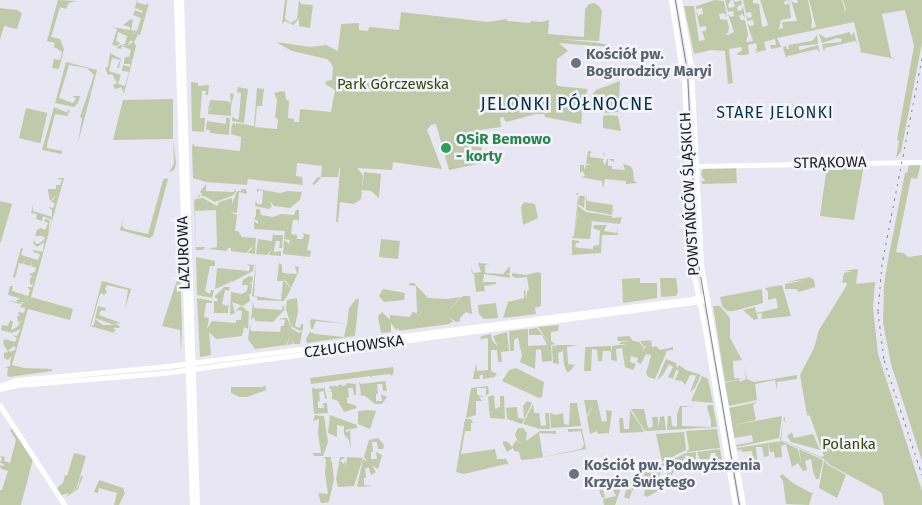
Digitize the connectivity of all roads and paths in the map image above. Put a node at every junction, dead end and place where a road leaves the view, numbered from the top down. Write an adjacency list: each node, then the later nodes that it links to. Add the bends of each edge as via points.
1 (176, 0): 9 (main road, LAZUROWA)
2 (181, 0): 9 (main road, LAZUROWA)
3 (670, 0): 8 (main road, POWSTAŃCÓW ŚLĄSKICH, via 683,67 691,254)
4 (679, 0): 6 (main road, POWSTAŃCÓW ŚLĄSKICH, via 691,67)
5 (922, 162): 6 (street, STRĄKOWA)
6 (695, 166): 7 (main road, POWSTAŃCÓW ŚLĄSKICH, via 699,253)
7 (707, 297): 8 (street, CZŁUCHOWSKA); 16 (main road, POWSTAŃCÓW ŚLĄSKICH)
8 (698, 300): 9 (street, CZŁUCHOWSKA); 15 (main road, POWSTAŃCÓW ŚLĄSKICH)
9 (190, 366): 10 (street, CZŁUCHOWSKA, via 17,380); 13 (main road, LAZUROWA); 14 (main road, LAZUROWA)
10 (0, 387)
11 (0, 405): 12 (street)
12 (65, 505)
13 (192, 505)
14 (197, 505)
15 (735, 505)
16 (744, 505)

